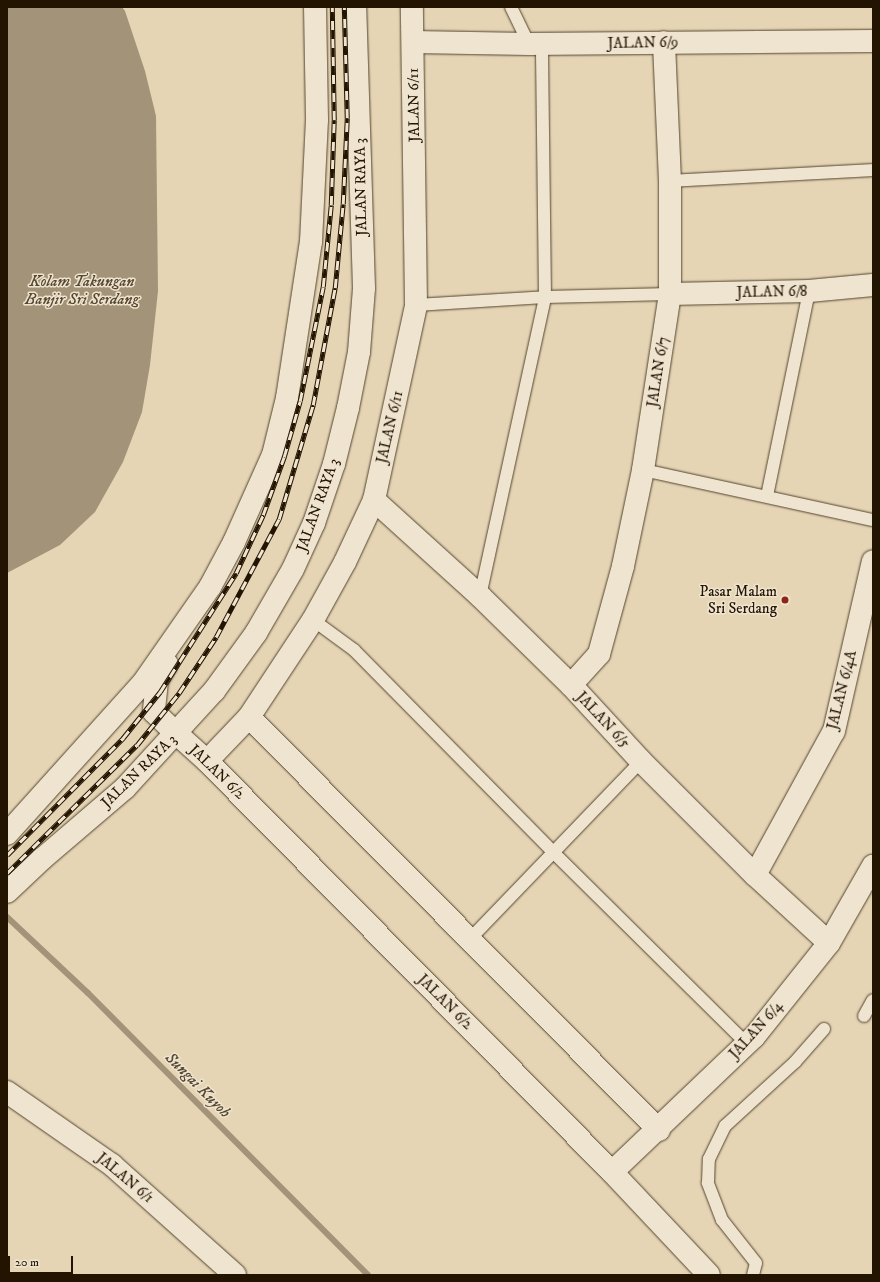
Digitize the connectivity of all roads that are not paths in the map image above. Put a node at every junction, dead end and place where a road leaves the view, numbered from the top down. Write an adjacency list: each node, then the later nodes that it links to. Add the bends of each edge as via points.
1 (315, 7): 21 (street, via 316,120 311,242 287,398 273,455 234,542)
2 (355, 7): 26 (street, JALAN RAYA 3, via 364,288 359,352 346,415 334,464 314,523 293,569 256,633 214,691)
3 (412, 7): 6 (street, JALAN 6/11)
4 (511, 7): 8 (lane)
5 (873, 41): 7 (street, JALAN 6/9)
6 (413, 42): 8 (street, JALAN 6/9); 15 (street, JALAN 6/11)
7 (664, 42): 8 (street, JALAN 6/9); 10 (street, JALAN 6/7)
8 (536, 44): 14 (lane)
9 (873, 170): 10 (lane)
10 (670, 181): 13 (street, JALAN 6/7)
11 (873, 285): 12 (street, JALAN 6/8)
12 (809, 291): 13 (street, JALAN 6/8); 17 (lane)
13 (670, 294): 14 (lane); 16 (street, JALAN 6/7)
14 (545, 297): 15 (lane); 22 (lane)
15 (416, 305): 18 (street, JALAN 6/11)
16 (642, 470): 17 (lane); 24 (street, JALAN 6/7, via 623,566 599,654)
17 (767, 496): 19 (lane)
18 (374, 500): 22 (street, JALAN 6/5); 23 (street, JALAN 6/11, via 345,562)
19 (873, 520)
20 (873, 561): 32 (street, JALAN 6/4A, via 834,731)
21 (210, 587): 26 (street, JALAN 6/2, via 157,681 154,712); 29 (street, via 143,683)
22 (480, 596): 24 (street, JALAN 6/5)
23 (313, 620): 25 (street, JALAN 6/11); 30 (lane, via 354,650)
24 (571, 685): 28 (street, JALAN 6/5)
25 (249, 717): 27 (street, JALAN 6/11); 34 (street)
26 (177, 734): 27 (street, JALAN 6/2); 33 (street, JALAN RAYA 3, via 125,788)
27 (207, 761): 42 (street, JALAN 6/2)
28 (641, 761): 30 (lane); 32 (street, JALAN 6/5)
29 (10, 831)
30 (553, 852): 34 (lane); 39 (lane)
31 (873, 866): 35 (street, JALAN 6/4)
32 (755, 875): 35 (street, JALAN 6/5)
33 (7, 892)
34 (470, 939): 41 (street)
35 (829, 944): 39 (street, JALAN 6/4)
36 (873, 1000): 37 (lane)
37 (864, 1016)
38 (824, 1029): 45 (lane, via 795,1062 725,1126 709,1159 708,1183 719,1213 756,1263)
39 (747, 1044): 41 (street, JALAN 6/4)
40 (7, 1092): 43 (street, JALAN 6/1, via 112,1165)
41 (659, 1130): 42 (street, JALAN 6/4)
42 (612, 1172): 44 (street, JALAN 6/2)
43 (235, 1275)
44 (709, 1275)
45 (752, 1275)

